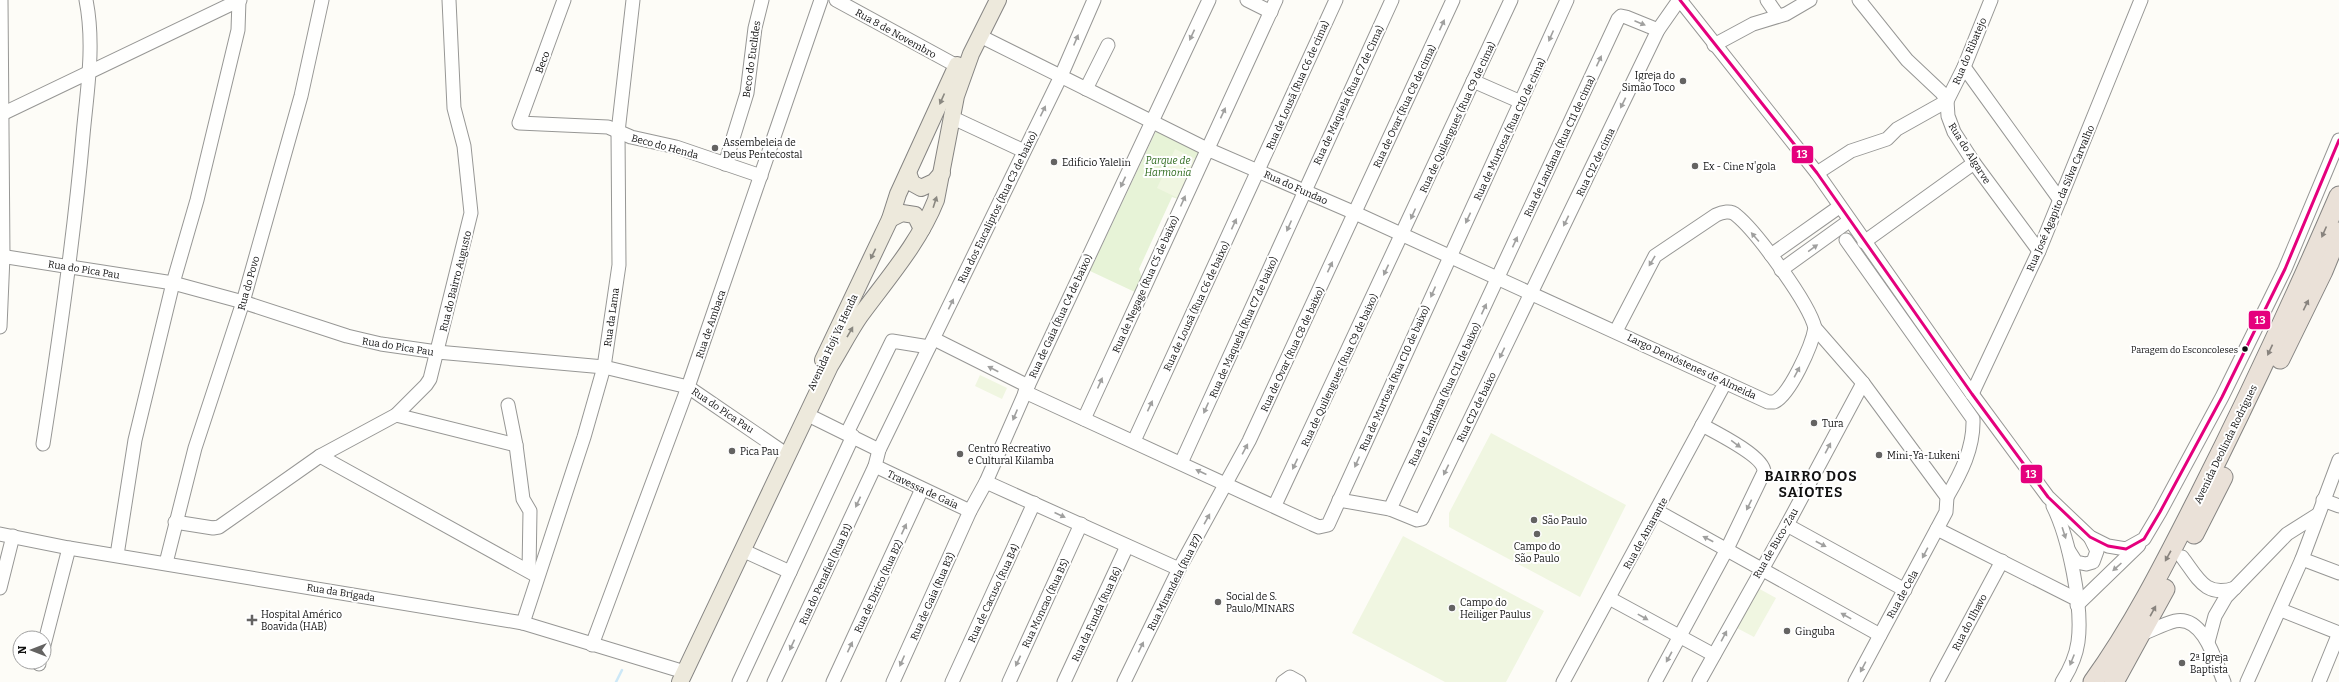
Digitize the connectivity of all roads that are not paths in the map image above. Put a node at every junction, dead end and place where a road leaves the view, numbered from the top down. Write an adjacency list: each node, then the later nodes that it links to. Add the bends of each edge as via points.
1 (1, 0): 41 (street)
2 (86, 0): 35 (street, via 90,18)
3 (240, 0): 35 (street); 77 (street, via 238,30 200,185)
4 (322, 0): 79 (street, Rua do Povo, via 301,96)
5 (449, 0): 84 (street, Rua do Bairro Augusto, via 454,108 464,146 471,202 470,221)
6 (564, 0): 44 (street, Beco)
7 (633, 0): 45 (street, Rua da Lama)
8 (762, 0): 50 (street, Beco do Euclides, via 756,21 746,98)
9 (821, 0): 55 (street, Rua de Ambaca)
10 (836, 0): 33 (street, Rua 8 de Novembro)
11 (987, 0): 33 (main road, Avenida Hoji Ya Henda)
12 (998, 0): 30 (main road, Avenida Hoji Ya Henda)
13 (1094, 0): 36 (street, Rua dos Eucaliptos (Rua C3 de baixo), one-way to 13)
14 (1209, 0): 43 (street, Rua de Gaia (Rua C4 de baixo), one-way to 43)
15 (1247, 0): 27 (street)
16 (1336, 0): 51 (street, Rua de Lousã (Rua C6 de cima))
17 (1392, 0): 56 (street, Rua de Maquela (Rua C7 de Cima))
18 (1453, 0): 60 (street, Rua de Ovar (Rua C8 de cima), one-way to 18)
19 (1511, 0): 37 (street, Rua de Quilengues (Rua C9 de cima))
20 (1567, 0): 40 (street, Rua de Murtosa (Rua C10 de cima), one-way to 40)
21 (1680, 0): 29 (street, Rua C12 de cima); 32 (street)
22 (1767, 0): 28 (street)
23 (1810, 0): 28 (street, via 1793,11)
24 (1859, 0): 39 (street, via 1907,60 1939,89)
25 (1991, 0): 34 (street, Rua do Ribatejo)
26 (2141, 0): 58 (street, Rua José Agapito da Silva Carvalho)
27 (1273, 6): 47 (street, Rua de Negage (Rua C5 de baixo), one-way to 27)
28 (1778, 16): 32 (street, via 1752,24)
29 (1658, 30): 76 (street, Rua de Landana (Rua C11 de cima), one-way to 29, via 1618,20 1621,16); 78 (street, Rua C12 de cima, one-way to 78)
30 (980, 36): 36 (street, Rua do Fundao); 42 (main road, Avenida Hoji Ya Henda, via 963,76)
31 (1108, 45): 38 (street)
32 (1714, 45): 54 (street)
33 (957, 66): 52 (main road, Avenida Hoji Ya Henda, one-way to 52)
34 (1964, 67): 39 (street, Rua do Ribatejo); 58 (street)
35 (89, 71): 41 (street); 73 (street)
36 (1060, 76): 38 (street, Rua do Fundao); 48 (street, Rua dos Eucaliptos (Rua C3 de baixo), one-way to 36)
37 (1473, 81): 40 (street); 65 (street, Rua de Quilengues (Rua C9 de cima), one-way to 65)
38 (1086, 89): 43 (street, Rua do Fundao)
39 (1947, 101): 49 (street, Rua do Algarve, via 1949,122); 54 (street, via 1896,129 1887,139 1851,151)
40 (1521, 102): 72 (street, Rua de Murtosa (Rua C10 de cima), one-way to 72)
41 (1, 114): 71 (street)
42 (951, 117): 48 (street); 53 (main road, Avenida Hoji Ya Henda)
43 (1152, 122): 47 (street, Rua do Fundao); 89 (street, Rua de Gaia (Rua C4 de baixo), one-way to 89)
44 (520, 123): 45 (street, Beco do Henda, via 603,126)
45 (618, 132): 50 (street, Beco do Henda, via 676,147); 85 (street, Rua da Lama, via 619,265)
46 (2339, 140): 126 (street, via 2282,276 2222,397)
47 (1207, 149): 51 (street, Rua do Fundao); 94 (street, Rua de Negage (Rua C5 de baixo), one-way to 47)
48 (1024, 151): 83 (street, Rua dos Eucaliptos (Rua C3 de baixo), one-way to 48)
49 (1974, 163): 67 (street); 69 (street, Rua do Algarve)
50 (726, 164): 55 (street, Beco do Henda)
51 (1258, 170): 56 (street, Rua do Fundao); 97 (street, Rua de Lousã (Rua C6 de baixo), one-way to 51)
52 (908, 173): 53 (main road, via 912,183 921,188 934,182); 61 (main road, Avenida Hoji Ya Henda)
53 (942, 173): 63 (main road, Avenida Hoji Ya Henda, one-way to 53, via 936,200)
54 (1817, 173): 59 (street)
55 (761, 176): 88 (street, Rua de Ambaca)
56 (1305, 191): 60 (street, Rua do Fundao); 104 (street, Rua de Maquela (Rua C7 de baixo), one-way to 104)
57 (2339, 196): 174 (highway, Avenida Deolinda Rodrigues, one-way to 174, via 2232,430 2177,540 2122,637)
58 (2060, 200): 69 (street, Rua José Agapito da Silva Carvalho)
59 (1839, 207): 62 (street); 70 (street)
60 (1355, 213): 65 (street, Rua do Fundao); 107 (street, Rua de Ovar (Rua C8 de baixo), one-way to 60)
61 (890, 219): 63 (main road, via 902,213 915,215); 101 (main road, Avenida Hoji Ya Henda, one-way to 101, via 811,384)
62 (1849, 222): 67 (street); 74 (street, one-way to 62)
63 (922, 229): 92 (main road, Avenida Hoji Ya Henda, one-way to 63, via 830,366 859,318)
64 (2339, 232): 75 (highway, Avenida Deolinda Rodrigues)
65 (1403, 235): 72 (street, Rua do Fundao); 114 (street, Rua de Quilengues (Rua C9 de baixo), one-way to 114)
66 (1846, 240): 112 (street, Rua de Cela, via 1972,419 1971,438 1964,468)
67 (1864, 242): 90 (street)
68 (2339, 250): 75 (street)
69 (2039, 251): 90 (street, Rua José Agapito da Silva Carvalho)
70 (1771, 255): 74 (street, Largo Demóstenes de Almeida); 82 (street, Largo Demóstenes de Almeida, one-way to 82, via 1736,214 1726,212 1716,215 1655,256)
71 (1, 256): 73 (street, Rua do Pica Pau); 80 (street)
72 (1450, 257): 76 (street, Rua do Fundao); 110 (street, Rua de Murtosa (Rua C10 de baixo), one-way to 110)
73 (68, 266): 77 (street, Rua do Pica Pau); 98 (street)
74 (1781, 270): 81 (street, Largo Demóstenes de Almeida, via 1808,310)
75 (2322, 272): 133 (highway, Avenida Deolinda Rodrigues, one-way to 75)
76 (1498, 278): 78 (street, Rua do Fundao); 116 (street, Rua de Landana (Rua C11 de baixo), one-way to 76)
77 (172, 283): 79 (street, Rua do Pica Pau); 132 (street, via 135,440)
78 (1532, 293): 82 (street, Rua do Fundao); 116 (street, Rua C12 de baixo, one-way to 116, via 1420,520)
79 (243, 302): 84 (street, Rua do Pica Pau, via 363,341); 120 (street, Rua do Povo, via 195,448)
80 (0, 328)
81 (1815, 328): 86 (street, Largo Demóstenes de Almeida, one-way to 81, via 1768,402 1779,400 1799,369); 87 (street)
82 (1616, 331): 86 (street, Largo Demóstenes de Almeida)
83 (931, 343): 89 (street, one-way to 83); 96 (street, via 892,341); 100 (street, Rua dos Eucaliptos (Rua C3 de baixo))
84 (437, 352): 85 (street, Rua do Pica Pau); 93 (street, Rua do Bairro Augusto, via 426,385)
85 (604, 367): 88 (street, Rua do Pica Pau); 140 (street, Rua da Lama, via 584,436)
86 (1725, 383): 95 (street, Rua de Amarante)
87 (1863, 383): 112 (street); 122 (street, Rua de Buco-Zau, one-way to 87)
88 (688, 387): 101 (street, Rua do Pica Pau); 155 (street, Rua de Ambaca)
89 (1026, 389): 94 (street); 106 (street, Rua de Gaia (Rua C4 de baixo), one-way to 106)
90 (1972, 394): 109 (street)
91 (508, 405): 99 (street)
92 (806, 414): 96 (street); 130 (main road, Avenida Hoji Ya Henda)
93 (396, 415): 99 (street); 102 (street, Rua do Bairro Augusto)
94 (1084, 419): 97 (street)
95 (1702, 425): 118 (street, Rua de Amarante); 129 (street, one-way to 129, via 1729,439 1754,457 1764,469 1763,477)
96 (850, 435): 100 (street); 139 (street)
97 (1134, 441): 104 (street)
98 (43, 444)
99 (516, 445): 140 (street, via 523,499 530,511)
100 (879, 450): 105 (street, Rua do Penafiel (Rua B1))
101 (783, 452): 157 (main road, Avenida Hoji Ya Henda)
102 (320, 456): 120 (street, Rua do Bairro Augusto, via 219,527); 140 (street)
103 (2339, 460): 111 (street)
104 (1181, 463): 107 (street, one-way to 104)
105 (875, 466): 108 (street, Travessa de Gaia); 159 (street, Rua do Penafiel (Rua B1), one-way to 159)
106 (986, 482): 113 (street); 117 (street, Rua de Gaia (Rua C4 de baixo))
107 (1227, 483): 114 (street); 138 (street, Rua Mirandela (Rua B7), one-way to 107)
108 (922, 489): 117 (street, Travessa de Gaia); 160 (street, Rua de Dirico (Rua B2), one-way to 108)
109 (2048, 497): 125 (street); 131 (street, one-way to 131, via 2060,520)
110 (1339, 500): 114 (street, Rua de Murtosa (Rua C10 de baixo), via 1328,525 1324,527); 116 (street)
111 (2323, 500): 115 (street); 119 (street)
112 (1948, 501): 123 (street, Rua de Cela)
113 (1034, 503): 121 (street, one-way to 121); 162 (street, Rua de Cacuso (Rua B4))
114 (1275, 506)
115 (2339, 506)
116 (1390, 509)
117 (970, 511): 161 (street, Rua de Gaia (Rua B3), one-way to 161)
118 (1656, 511): 129 (street, one-way to 118); 145 (street, Rua de Amarante)
119 (2317, 515): 134 (street); 143 (street, via 2287,534)
120 (175, 522): 136 (street, Rua do Povo)
121 (1081, 524): 127 (street); 163 (street, Rua Moncao (Rua B5), one-way to 163)
122 (1787, 525): 137 (street, Rua de Buco-Zau); 144 (street, one-way to 144)
123 (1937, 529): 135 (street); 144 (street, Rua de Cela, one-way to 144)
124 (6, 535): 128 (street, Rua da Brigada); 142 (street)
125 (2090, 537): 126 (street, via 2108,546 2120,548 2133,547); 131 (street, via 2097,550 2093,562 2079,563)
126 (2144, 539): 146 (street, one-way to 146)
127 (1127, 546): 138 (street); 164 (street, Rua da Funda (Rua B6))
128 (69, 548): 132 (street, Rua da Brigada); 149 (street)
129 (1727, 549): 137 (street); 153 (street)
130 (742, 550): 139 (street); 157 (main road, Avenida Hoji Ya Henda)
131 (2069, 551): 146 (street)
132 (117, 556): 136 (street, Rua da Brigada)
133 (2182, 557): 143 (street, via 2200,582 2210,589 2223,591); 152 (highway, Avenida Deolinda Rodrigues, one-way to 133)
134 (2302, 559): 141 (street); 147 (street)
135 (2002, 561): 146 (street); 172 (street, Rua do Ilhavo)
136 (166, 563): 148 (street, Rua da Brigada)
137 (1761, 568): 151 (street, one-way to 137); 156 (street, Rua de Buco-Zau, one-way to 137)
138 (1179, 569): 165 (street, Rua Mirandela (Rua B7), one-way to 138)
139 (790, 572): 158 (street)
140 (533, 573): 148 (street, Rua da Lama)
141 (2339, 573)
142 (0, 588)
143 (2235, 588): 154 (street, via 2219,607)
144 (1905, 590): 151 (street, Rua de Cela)
145 (1609, 598): 153 (street, one-way to 153); 168 (street, Rua de Amarante)
146 (2077, 602): 173 (street, one-way to 173, via 2078,642 2075,655)
147 (2281, 610): 150 (street); 177 (street)
148 (523, 623): 155 (street, Rua da Brigada)
149 (48, 630)
150 (2339, 633): 178 (street)
151 (1880, 635): 171 (street, Rua de Cela, one-way to 171)
152 (2139, 635): 154 (street, via 2176,621 2198,628); 175 (highway, Avenida Deolinda Rodrigues)
153 (1680, 637): 156 (street); 169 (street, one-way to 169)
154 (2208, 642): 176 (street)
155 (592, 645): 157 (street, Rua da Brigada)
156 (1714, 655): 170 (street, Rua de Buco-Zau)
157 (677, 678)
158 (739, 682)
159 (774, 682)
160 (833, 682)
161 (893, 682)
162 (952, 682)
163 (1009, 682)
164 (1064, 682)
165 (1124, 682)
166 (1283, 682): 167 (street, via 1290,677)
167 (1299, 682)
168 (1563, 682)
169 (1655, 682)
170 (1699, 682)
171 (1855, 682)
172 (1937, 682)
173 (2062, 682)
174 (2092, 682)
175 (2114, 682)
176 (2224, 682)
177 (2247, 682)
178 (2319, 682)

